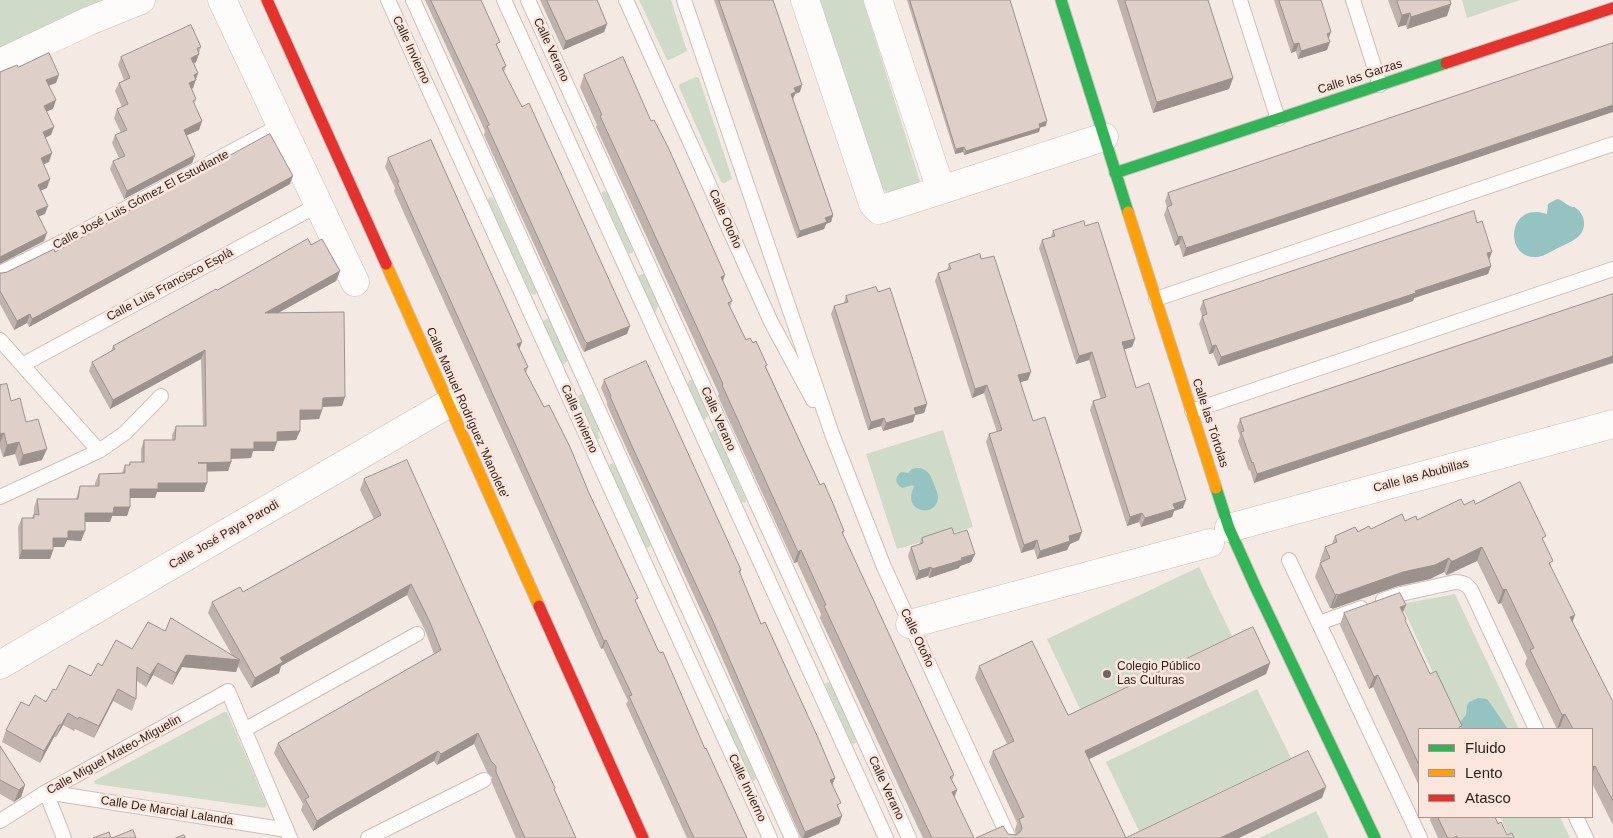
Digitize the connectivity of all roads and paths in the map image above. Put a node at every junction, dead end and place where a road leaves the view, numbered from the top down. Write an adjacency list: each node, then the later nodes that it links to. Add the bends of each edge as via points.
1 (141, 0): 16 (street)
2 (222, 0): 19 (street)
3 (266, 0): 32 (street, Calle Manuel Rodríguez 'Manolete')
4 (388, 0): 54 (lane, Calle Invierno)
5 (413, 0): 55 (lane, Calle Invierno)
6 (504, 0): 56 (lane, Calle Verano)
7 (528, 0): 57 (lane, Calle Verano)
8 (626, 0): 35 (lane, Calle Otoño, via 771,322)
9 (684, 0): 35 (lane, Calle Otoño)
10 (805, 0): 23 (street, via 875,207 884,209)
11 (878, 0): 23 (street)
12 (1061, 0): 20 (street, Calle las Tórtolas)
13 (1240, 0): 18 (lane)
14 (1353, 0): 17 (lane)
15 (1613, 8): 17 (street, Calle las Garzas)
16 (0, 63)
17 (1380, 85): 18 (street, Calle las Garzas)
18 (1278, 119): 22 (street, Calle las Garzas)
19 (281, 125): 24 (street); 26 (lane, Calle José Luis Gómez El Estudiante)
20 (1104, 137): 22 (street, Calle las Tórtolas); 23 (street)
21 (1613, 144): 28 (lane)
22 (1116, 173): 28 (street, Calle las Tórtolas)
23 (941, 190)
24 (318, 205): 27 (street); 30 (lane, Calle Luis Francisco Esplà)
25 (1613, 269): 33 (lane)
26 (0, 273)
27 (355, 282)
28 (1156, 299): 33 (street, Calle las Tórtolas)
29 (0, 340): 30 (lane)
30 (22, 365): 36 (lane)
31 (161, 396): 36 (lane, via 125,433)
32 (448, 404): 43 (street, Calle José Paya Parodi); 53 (street, Calle Manuel Rodríguez 'Manolete')
33 (1192, 411): 38 (street, Calle las Tórtolas)
34 (1613, 424): 38 (street, Calle las Abubillas)
35 (832, 434): 41 (lane, Calle Otoño)
36 (99, 451): 37 (lane)
37 (0, 497)
38 (1220, 535): 41 (street, Calle las Abubillas); 59 (street, Calle las Tórtolas, via 1254,586)
39 (1289, 560): 40 (lane)
40 (1319, 623): 44 (lane, via 1400,594 1461,582 1471,590); 60 (lane)
41 (910, 624): 58 (lane, Calle Otoño)
42 (416, 634): 45 (lane)
43 (0, 665)
44 (1536, 728)
45 (244, 730): 47 (lane, Calle Miguel Mateo-Miguelin, via 228,691); 50 (lane)
46 (484, 780): 52 (lane)
47 (46, 792): 49 (lane, Calle Miguel Mateo-Miguelin); 50 (lane, Calle De Marcial Lalanda); 51 (lane)
48 (1576, 818): 61 (lane)
49 (0, 821)
50 (288, 834)
51 (64, 838)
52 (368, 838)
53 (643, 838)
54 (770, 838)
55 (792, 838)
56 (886, 838)
57 (910, 838)
58 (1009, 838)
59 (1375, 838)
60 (1420, 838)
61 (1586, 838)

